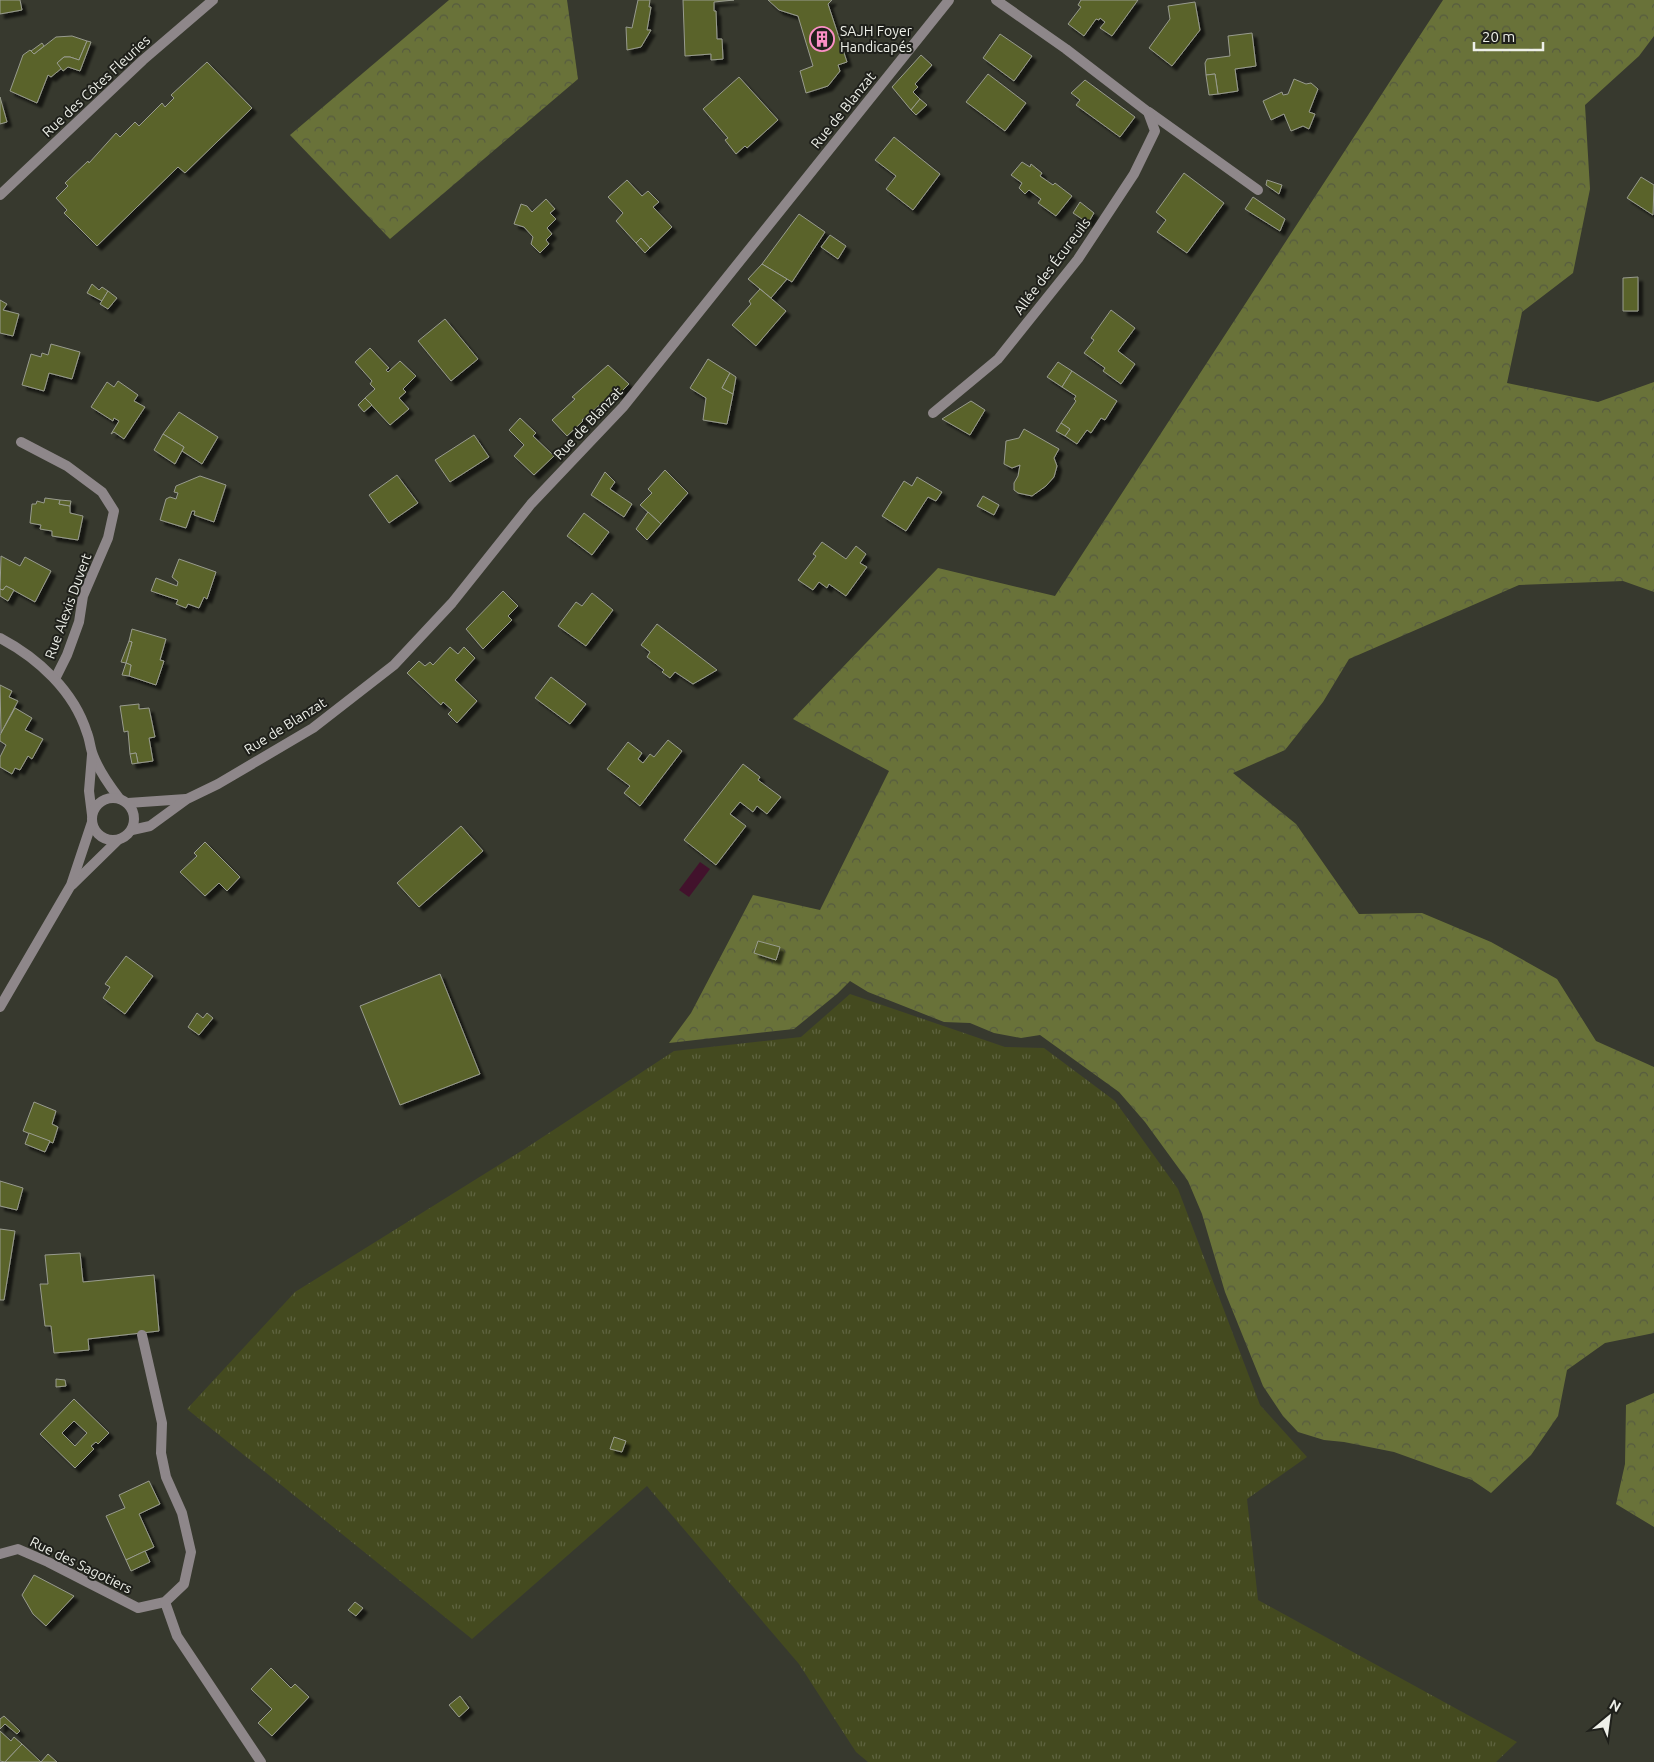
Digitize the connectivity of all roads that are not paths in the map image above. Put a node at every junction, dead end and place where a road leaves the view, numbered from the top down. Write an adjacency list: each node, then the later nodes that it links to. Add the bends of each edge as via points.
1 (213, 0): 6 (street, Rue des Côtes Fleuries, via 143,60)
2 (949, 0): 12 (street, Rue de Blanzat, via 623,407 531,504 452,603 394,665 313,728 218,784)
3 (996, 0): 4 (street)
4 (1148, 112): 5 (street); 7 (street, Allée des Écureuils, via 1156,131 1134,174 1078,259 998,359)
5 (1258, 190)
6 (0, 193)
7 (933, 413)
8 (21, 442): 10 (street, Rue Alexis Duvert, via 67,466 102,492 114,511 108,538 83,596 76,630)
9 (0, 638): 10 (street, Rue Alexis Duvert)
10 (56, 679): 11 (street, Rue Alexis Duvert, via 78,712)
11 (92, 754): 13 (street, Rue Alexis Duvert, via 106,781); 14 (street, Rue Alexis Duvert, via 89,791)
12 (187, 798): 13 (street, Rue de Blanzat); 15 (street, Rue de Blanzat, via 150,826)
13 (123, 800): 14 (street, via 105,799 94,808); 15 (street, via 135,816)
14 (92, 818): 16 (street, via 101,837); 17 (street)
15 (132, 830): 16 (street)
16 (118, 840): 17 (street)
17 (71, 885): 18 (street)
18 (0, 1007)
19 (142, 1335): 21 (street, via 162,1423 161,1453 166,1477 182,1513 191,1552 184,1584)
20 (0, 1554): 21 (street, Rue des Sagotiers, via 18,1549 138,1608)
21 (165, 1602): 22 (street, via 177,1636)
22 (261, 1762)

